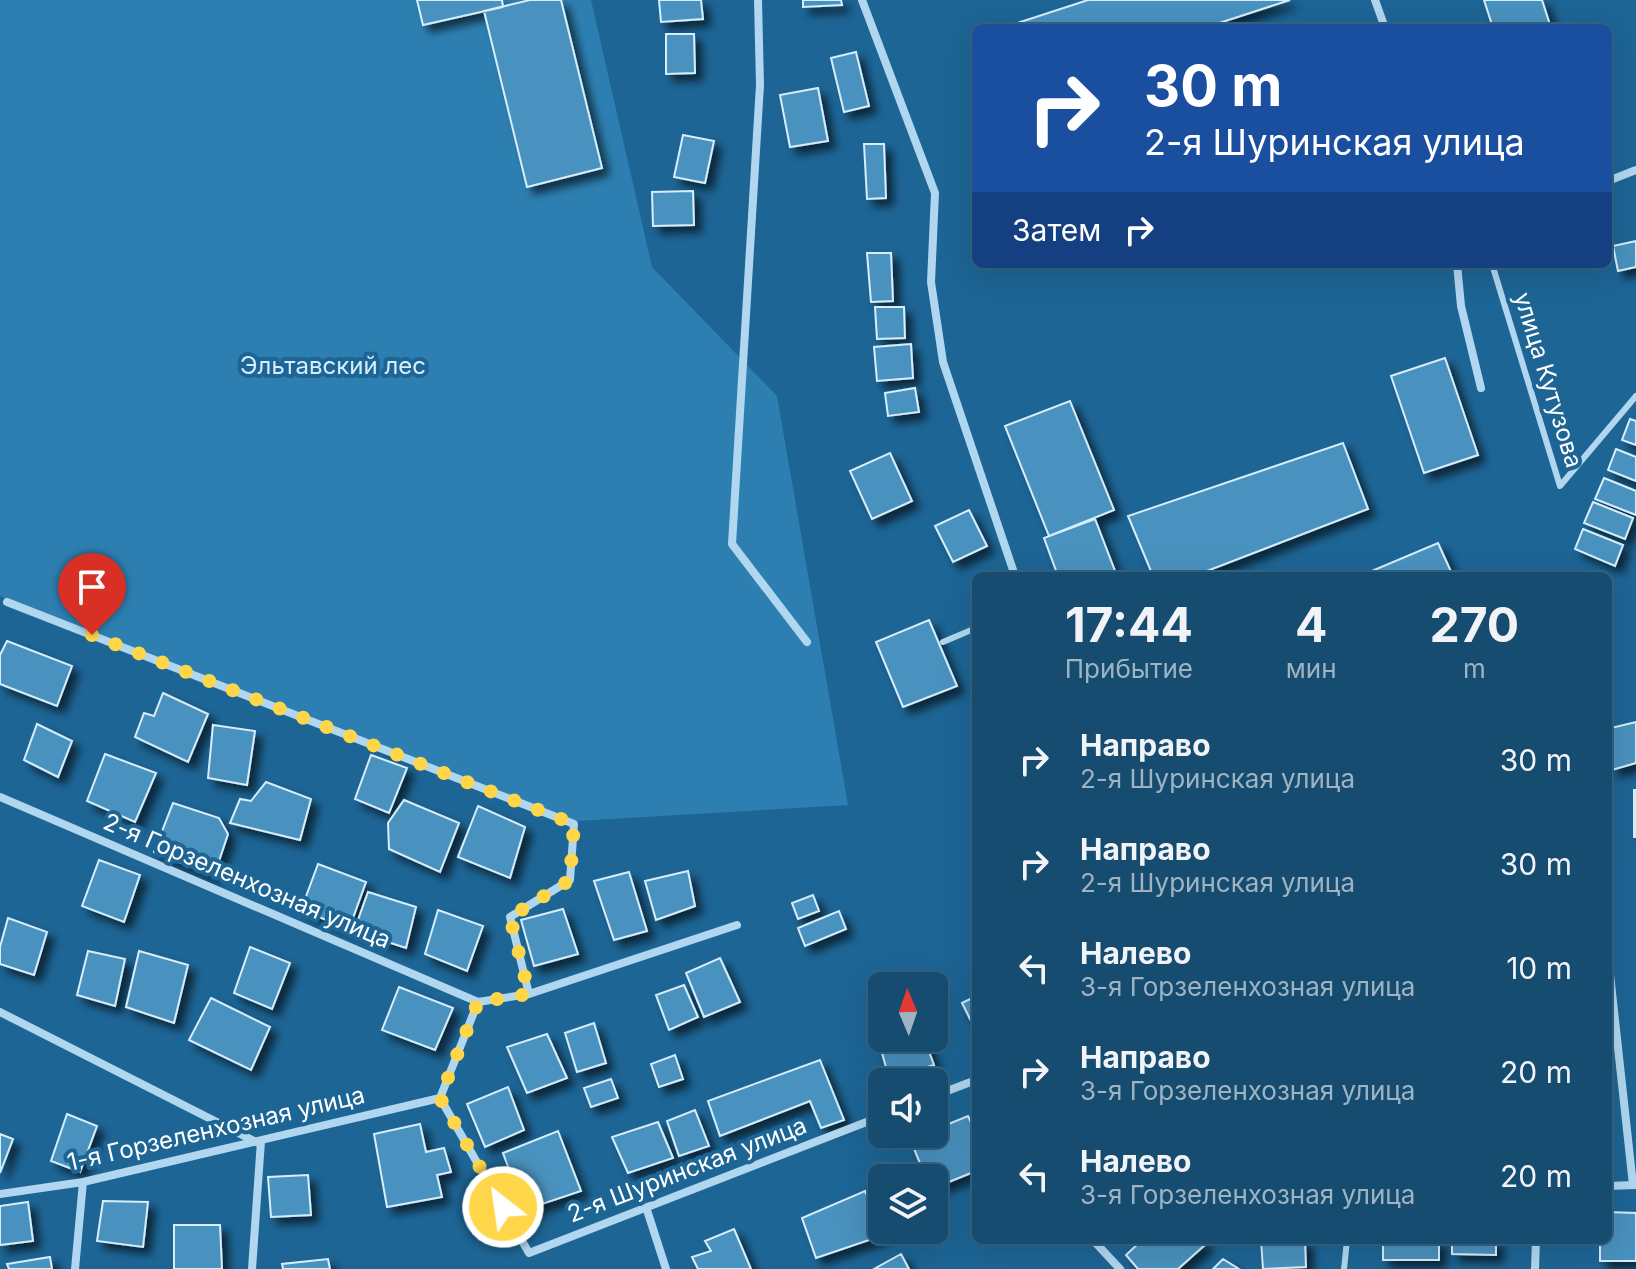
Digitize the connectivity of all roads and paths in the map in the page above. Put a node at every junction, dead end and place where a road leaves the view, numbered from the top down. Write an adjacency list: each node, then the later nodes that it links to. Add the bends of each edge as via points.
1 (758, 0): 14 (street, via 760,85 732,544)
2 (862, 0): 11 (street, via 935,193 931,282 943,362)
3 (1375, 0): 4 (street)
4 (1384, 24)
5 (1636, 170): 6 (street)
6 (1612, 179)
7 (1457, 268): 9 (street)
8 (1493, 268): 10 (lane, улица Кутузова, via 1560,486)
9 (1481, 388)
10 (1636, 396)
11 (1014, 572)
12 (7, 602): 19 (street, via 574,824 570,880 510,917)
13 (972, 630): 15 (lane)
14 (807, 642)
15 (943, 642)
16 (0, 797): 20 (street, 2-я Горзеленхозная улица)
17 (737, 925): 19 (street)
18 (1612, 991): 28 (street)
19 (529, 994): 20 (street)
20 (478, 1002): 24 (street)
21 (0, 1012): 26 (street)
22 (972, 1082): 23 (street)
23 (948, 1091)
24 (440, 1098): 26 (street, 1-я Горзеленхозная улица); 31 (street, 2-я Шуринская улица, via 529,1253)
25 (868, 1121): 31 (street, 2-я Шуринская улица)
26 (258, 1141): 27 (street, 1-я Горзеленхозная улица); 36 (street)
27 (83, 1182): 30 (street, 1-я Горзеленхозная улица); 35 (street)
28 (1634, 1185): 29 (street)
29 (1612, 1186)
30 (0, 1194)
31 (646, 1207): 37 (street)
32 (1097, 1244): 38 (street)
33 (1347, 1244): 39 (lane)
34 (1536, 1244): 40 (street)
35 (75, 1269)
36 (252, 1269)
37 (666, 1269)
38 (1120, 1269)
39 (1344, 1269)
40 (1535, 1269)

